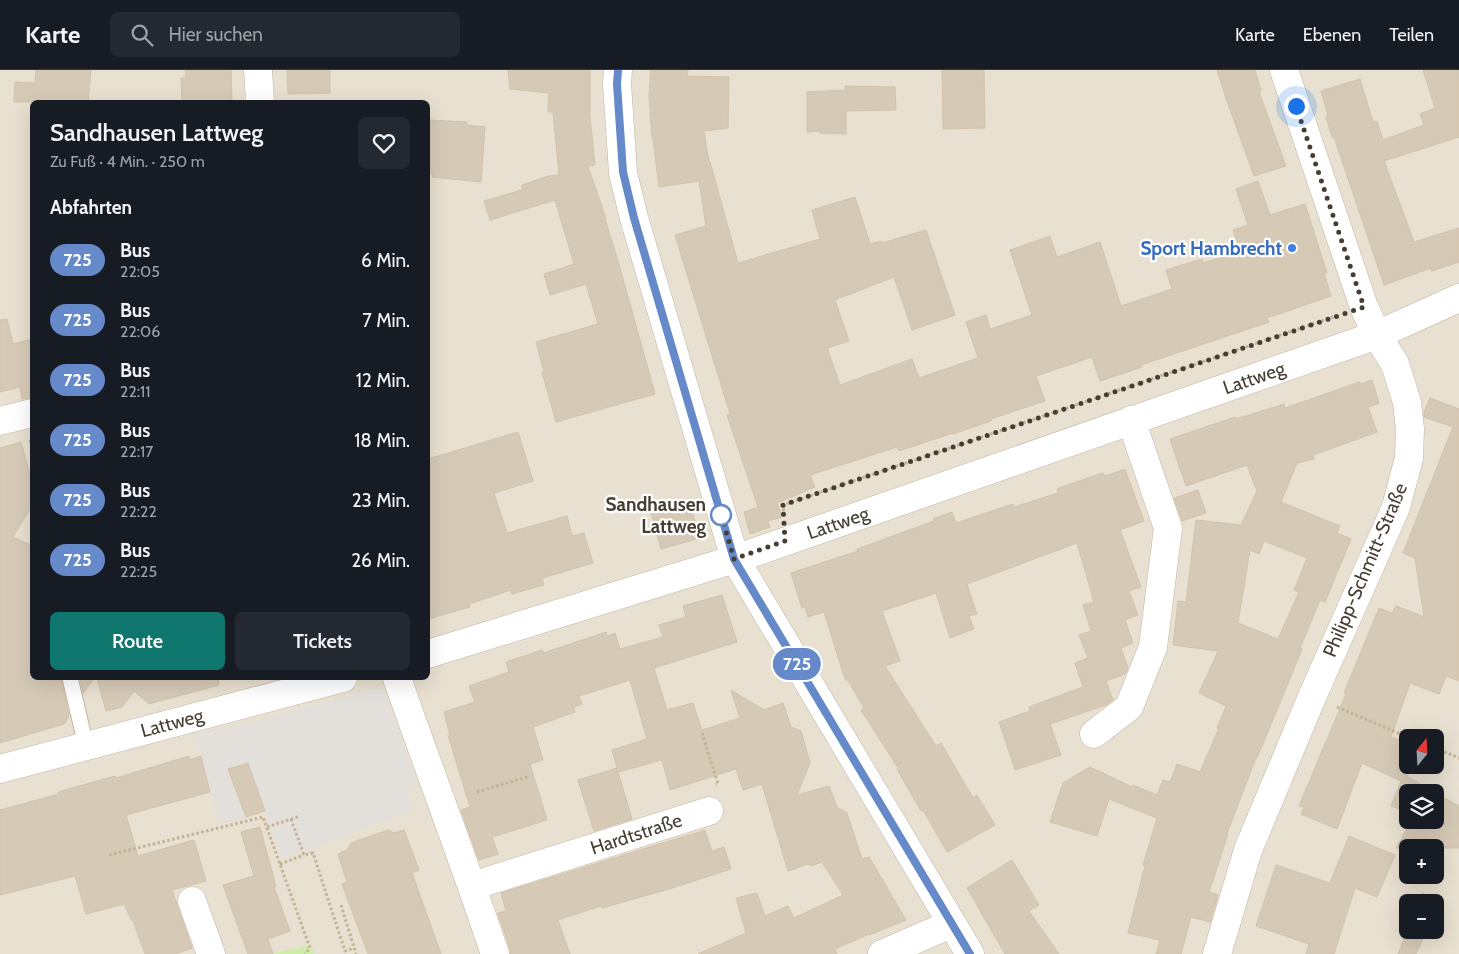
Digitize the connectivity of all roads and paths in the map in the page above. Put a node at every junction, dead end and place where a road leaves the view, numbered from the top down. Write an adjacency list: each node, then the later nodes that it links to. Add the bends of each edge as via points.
1 (258, 70): 4 (street)
2 (618, 70): 12 (street, via 623,172)
3 (1284, 70): 6 (street, Philipp-Schmitt-Straße)
4 (260, 100)
5 (1459, 298): 7 (street, Lattweg)
6 (1364, 307): 7 (street, Philipp-Schmitt-Straße); 11 (path, via 783,505)
7 (1377, 336): 9 (street, Lattweg); 17 (street, Philipp-Schmitt-Straße, via 1394,364 1407,402 1409,458 1396,507)
8 (30, 414): 10 (street)
9 (1131, 420): 11 (street, Lattweg); 20 (street, via 1168,528 1153,647 1129,707)
10 (0, 421)
11 (785, 541): 12 (street, Lattweg)
12 (734, 559): 13 (street, Lattweg); 37 (street)
13 (430, 653)
14 (70, 680): 21 (lane)
15 (335, 680): 21 (street, Lattweg)
16 (398, 680): 34 (street)
17 (1312, 696): 19 (path); 45 (street, Philipp-Schmitt-Straße, via 1248,850)
18 (702, 733): 27 (path, via 718,784 701,790)
19 (1399, 733)
20 (1094, 734)
21 (86, 746): 24 (street, Lattweg)
22 (1444, 752): 23 (path)
23 (1459, 758)
24 (0, 769)
25 (530, 776): 26 (path)
26 (477, 792)
27 (709, 811): 34 (street, Hardtstraße)
28 (300, 816): 29 (path)
29 (291, 819): 30 (path); 32 (path)
30 (267, 827): 31 (path, via 263,816); 33 (path)
31 (109, 855)
32 (304, 855): 33 (path); 38 (path, via 313,853 345,951)
33 (280, 864): 40 (path, via 310,948)
34 (472, 886): 42 (street)
35 (192, 900): 39 (street)
36 (341, 905): 38 (path)
37 (952, 924): 43 (street); 44 (street)
38 (354, 948): 41 (path)
39 (211, 954)
40 (305, 954)
41 (356, 954)
42 (495, 954)
43 (882, 954)
44 (970, 954)
45 (1217, 954)

